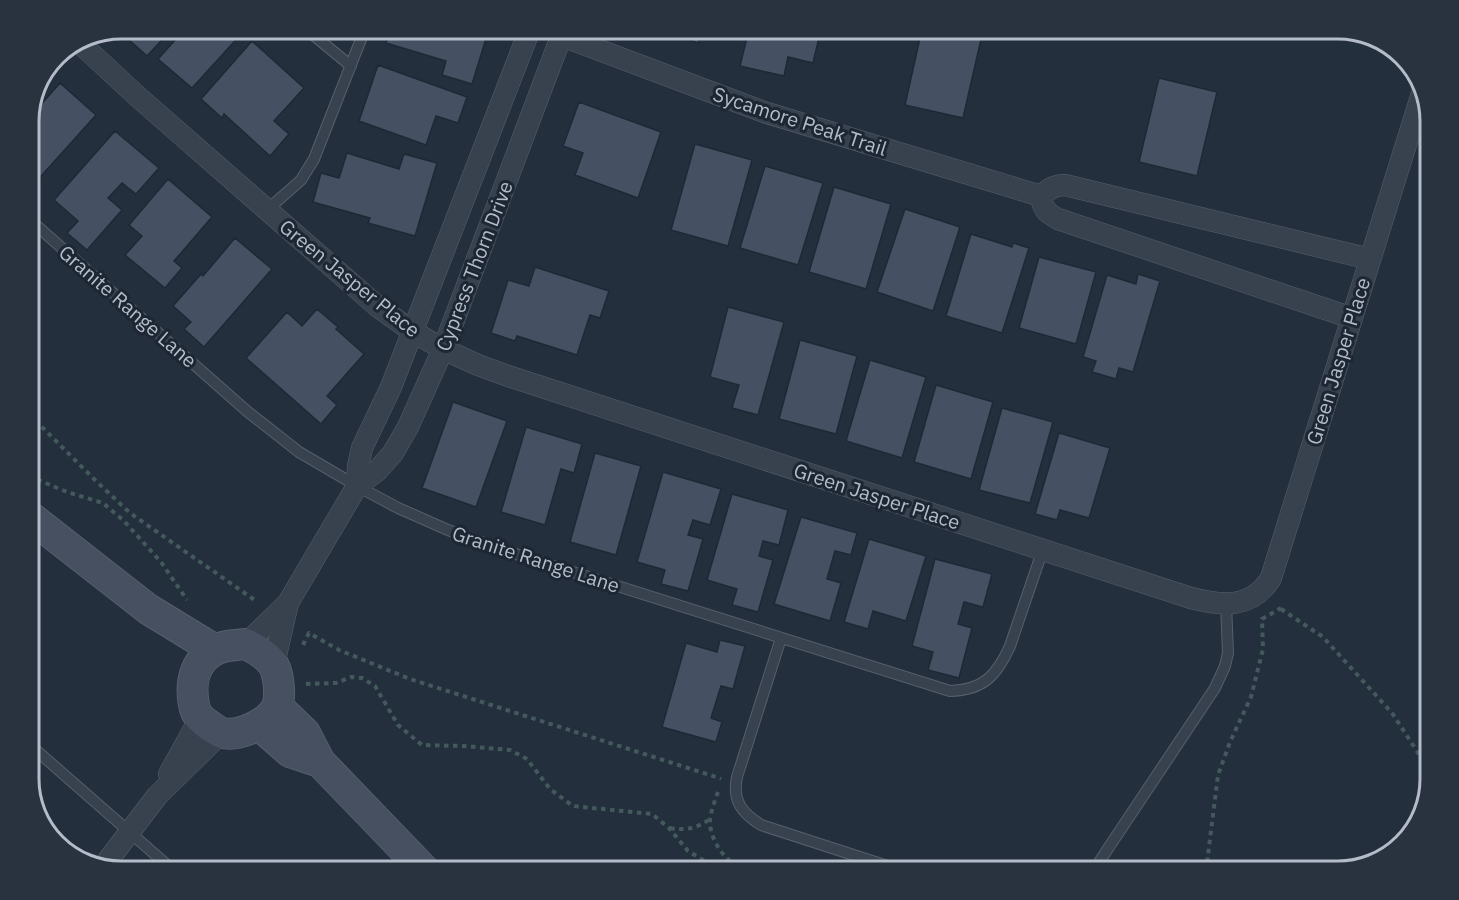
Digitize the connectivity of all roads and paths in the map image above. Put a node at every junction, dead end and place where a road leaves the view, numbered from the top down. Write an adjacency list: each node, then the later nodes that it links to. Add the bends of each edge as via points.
1 (319, 39): 7 (lane)
2 (361, 39): 7 (lane)
3 (526, 39): 14 (street, Cypress Thorn Drive)
4 (560, 39): 15 (street, Cypress Thorn Drive)
5 (581, 39): 9 (street, Sycamore Peak Trail, via 764,111)
6 (85, 48): 10 (street, Green Jasper Place)
7 (351, 66): 10 (lane, via 315,159 300,180)
8 (1418, 106): 12 (street, Green Jasper Place)
9 (1041, 196): 12 (street, via 1050,188 1065,185); 13 (street, via 1042,206 1058,219)
10 (267, 210): 14 (street, Green Jasper Place, via 377,306)
11 (39, 228): 18 (lane, Granite Range Lane, via 248,412 300,452)
12 (1370, 259): 13 (street, Green Jasper Place)
13 (1352, 318): 23 (street, Green Jasper Place, via 1271,578)
14 (412, 331): 15 (street, Green Jasper Place); 18 (street, Cypress Thorn Drive, via 362,448)
15 (443, 350): 18 (street, Cypress Thorn Drive, via 393,453); 22 (street, Green Jasper Place, via 508,376)
16 (39, 424): 19 (path)
17 (39, 480): 20 (path, via 103,503)
18 (357, 486): 25 (street, Cypress Thorn Drive); 30 (lane, Granite Range Lane, via 438,526 489,545)
19 (119, 503): 20 (path); 29 (path, via 257,601)
20 (113, 512): 24 (path, via 161,562)
21 (39, 524): 28 (street)
22 (1043, 549): 26 (street, Green Jasper Place, via 1191,598); 30 (lane, Granite Range Lane, via 1003,661 996,672 976,687 951,691)
23 (1258, 593): 26 (street, Green Jasper Place, via 1242,602); 27 (path)
24 (187, 601)
25 (288, 603): 31 (street, Cypress Thorn Drive); 34 (street, Cypress Thorn Drive)
26 (1226, 604): 52 (lane, via 1228,653 1215,688)
27 (1281, 608): 40 (path, via 1323,637 1392,714); 53 (path, via 1262,619 1263,649 1251,697 1218,775)
28 (148, 609): 33 (street); 35 (street)
29 (251, 610)
30 (781, 638): 42 (lane)
31 (246, 644): 33 (street); 34 (street)
32 (301, 649): 41 (path, via 309,633 339,650 410,679)
33 (214, 650): 35 (street)
34 (274, 664): 37 (street, via 280,689)
35 (194, 674): 38 (street, via 195,710)
36 (298, 684): 44 (path, via 362,678 375,686 398,725 422,745 510,750 527,759 550,789 573,806 652,814)
37 (268, 716): 38 (street, via 237,733); 48 (street, via 290,752 320,762)
38 (210, 725): 45 (street)
39 (39, 753): 45 (lane)
40 (1420, 755)
41 (721, 779): 42 (path); 43 (path)
42 (735, 786): 51 (lane, via 742,810 761,825)
43 (710, 819): 44 (path, via 691,829); 50 (path, via 712,837)
44 (669, 828): 49 (path, via 688,851)
45 (129, 832): 46 (street); 47 (lane)
46 (109, 860)
47 (162, 861)
48 (432, 861)
49 (705, 861)
50 (730, 861)
51 (870, 861)
52 (1100, 861)
53 (1207, 861)

